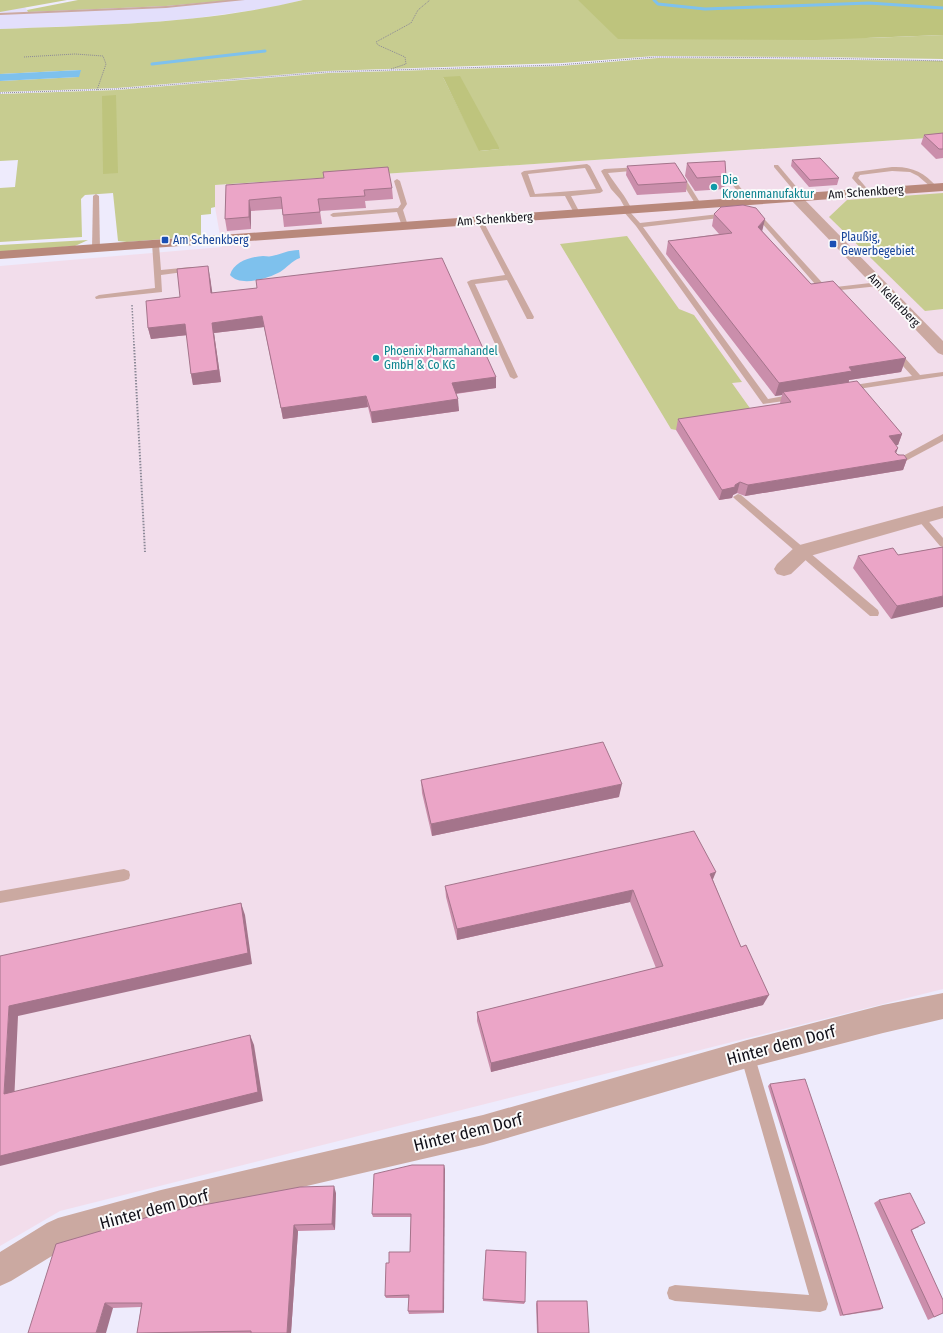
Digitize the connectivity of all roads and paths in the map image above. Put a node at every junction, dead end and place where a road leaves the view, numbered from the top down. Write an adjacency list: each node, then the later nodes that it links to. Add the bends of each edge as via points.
1 (243, 0): 3 (lane, via 166,7)
2 (430, 0): 6 (path, via 420,7 411,23 376,42 405,57 406,64)
3 (0, 14)
4 (24, 57): 7 (path, via 75,54 103,56 106,64)
5 (943, 60): 6 (path, via 656,57 558,65)
6 (388, 70): 7 (path, via 327,72)
7 (97, 90): 8 (path)
8 (0, 93)
9 (776, 166): 18 (lane)
10 (675, 167): 19 (lane)
11 (651, 168): 22 (lane, via 604,171 614,189 623,198)
12 (397, 181): 21 (lane, via 404,204)
13 (734, 183): 20 (lane)
14 (938, 187): 15 (main road, Am Schenkberg); 15 (lane, via 911,170 857,173 855,178)
15 (866, 192): 18 (main road, Am Schenkberg)
16 (567, 194): 16 (lane, via 532,196 524,173 588,166 600,191); 23 (lane)
17 (96, 196): 29 (lane)
18 (799, 197): 20 (main road, Am Schenkberg); 34 (street, Am Kellerberg)
19 (698, 204): 20 (main road, Am Schenkberg); 22 (main road, Am Schenkberg)
20 (745, 209): 26 (lane); 34 (lane, via 755,212 825,290 841,292)
21 (400, 210): 24 (lane); 27 (lane)
22 (627, 210): 23 (main road, Am Schenkberg); 26 (lane)
23 (576, 213): 25 (main road, Am Schenkberg)
24 (333, 215)
25 (480, 220): 27 (main road, Am Schenkberg); 33 (lane)
26 (638, 225): 44 (lane, via 766,402)
27 (405, 226): 28 (main road, Am Schenkberg)
28 (155, 245): 29 (main road, Am Schenkberg); 32 (lane)
29 (96, 249): 30 (main road, Am Schenkberg)
30 (0, 255)
31 (196, 268): 32 (lane)
32 (158, 273): 35 (lane, via 159,290)
33 (509, 277): 37 (lane); 41 (lane, via 472,282)
34 (879, 284): 39 (street, Am Kellerberg)
35 (131, 293): 36 (lane); 52 (path)
36 (99, 297)
37 (530, 317)
38 (891, 348): 42 (lane)
39 (943, 350)
40 (943, 374): 42 (lane)
41 (514, 377)
42 (918, 378): 43 (lane)
43 (842, 390)
44 (804, 396)
45 (943, 437): 46 (lane)
46 (897, 462)
47 (738, 497): 51 (lane)
48 (943, 512): 49 (street)
49 (921, 518): 50 (lane); 51 (street)
50 (943, 544)
51 (803, 550): 53 (street); 54 (lane)
52 (145, 552)
53 (784, 569)
54 (874, 613)
55 (124, 875): 56 (lane)
56 (0, 897)
57 (943, 1006): 58 (street, Hinter dem Dorf)
58 (747, 1054): 59 (street, Hinter dem Dorf, via 483,1130 161,1205 58,1234); 60 (lane, via 820,1304)
59 (0, 1270)
60 (675, 1293)

